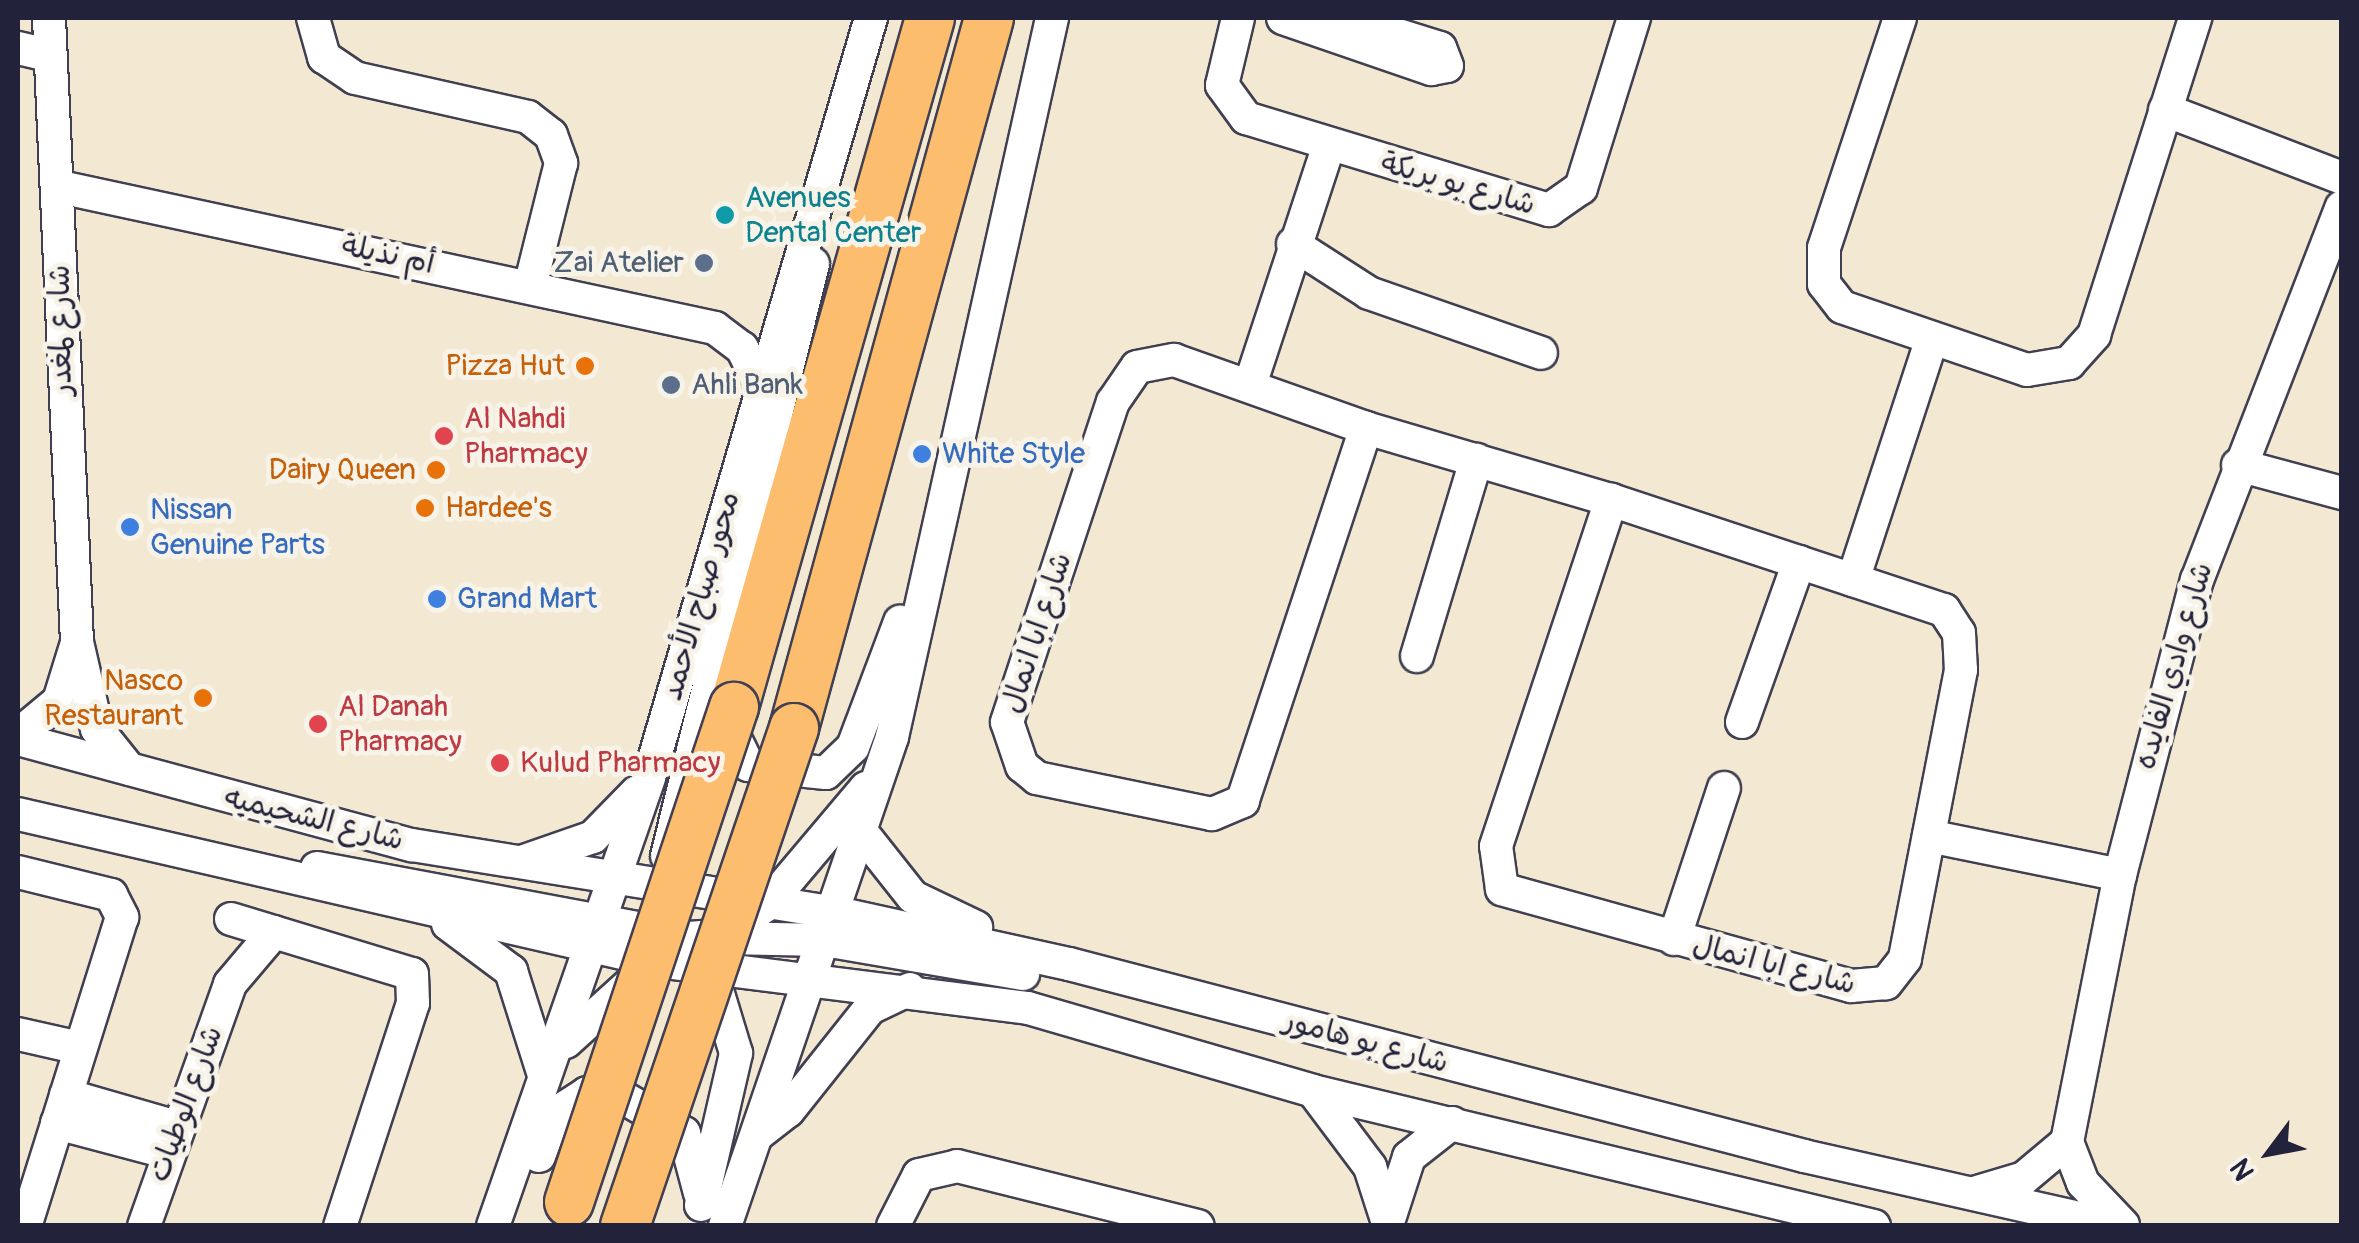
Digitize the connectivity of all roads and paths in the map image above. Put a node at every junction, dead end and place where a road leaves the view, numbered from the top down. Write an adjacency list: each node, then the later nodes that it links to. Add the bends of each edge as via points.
1 (49, 18): 13 (street, شارع لمغدر)
2 (312, 18): 21 (street, via 324,57 354,78 528,117 551,135 562,163)
3 (871, 18): 19 (street, محور صباح الأحمد)
4 (930, 18): 78 (highway, محور صباح الأحمد, bridge, via 734,707)
5 (988, 18): 87 (highway, bridge, via 794,728)
6 (1052, 18): 33 (street)
7 (1238, 18): 15 (street, شارع بو بريكة, via 1221,67 1228,99 1246,118)
8 (1282, 18): 12 (street)
9 (1634, 18): 15 (street, شارع بو بريكة, via 1581,188 1560,208 1532,210)
10 (1900, 18): 24 (street, via 1824,248 1824,284 1842,307)
11 (2195, 18): 14 (street)
12 (1359, 30)
13 (33, 51): 17 (street, شارع لمغدر)
14 (2165, 110): 16 (street); 24 (street, via 2084,354 2027,370)
15 (1329, 145): 20 (street)
16 (2342, 178)
17 (60, 187): 21 (street, أم نذيلة); 36 (street, شارع لمغدر)
18 (2342, 207): 30 (street, شارع وادي الفايده)
19 (812, 210): 22 (street, محور صباح الأحمد); 38 (street, via 803,316)
20 (1293, 244): 25 (street, via 1369,293); 27 (street)
21 (530, 286): 23 (street, أم نذيلة)
22 (783, 300): 23 (street); 26 (street, محور صباح الأحمد)
23 (715, 328): 26 (street, via 742,348)
24 (1932, 339): 35 (street)
25 (1541, 353)
26 (760, 384): 43 (street, محور صباح الأحمد)
27 (1250, 384): 28 (street, شارع ابا انمال); 28 (street, شارع ابا انمال, via 1155,360 1121,384 1007,722 1012,752 1037,778 1212,814 1243,801)
28 (1366, 428): 29 (street, شارع ابا انمال)
29 (1476, 460): 32 (street, شارع ابا انمال); 37 (street)
30 (2238, 465): 31 (street); 51 (street, شارع وادي الفايده, via 2166,674)
31 (2342, 493)
32 (1611, 500): 34 (street, شارع ابا انمال); 60 (street, شارع ابا انمال, via 1493,862 1512,897)
33 (932, 540): 38 (street, via 853,747 826,774 748,765 731,744); 41 (street)
34 (1799, 562): 35 (street, شارع ابا انمال); 39 (street)
35 (1852, 580): 47 (street, شارع ابا انمال, via 1944,610 1958,634 1961,670)
36 (77, 642): 40 (street, شارع لمغدر, via 59,701); 42 (street, شارع لمغدر, via 96,729)
37 (1416, 656)
38 (712, 665): 53 (street, via 666,840)
39 (1742, 722)
40 (18, 737): 42 (street, شارع الشحيميه)
41 (892, 737): 46 (street); 54 (street, via 848,819)
42 (129, 770): 49 (street, شارع الشحيميه)
43 (648, 777): 49 (street, via 600,832); 52 (street, محور صباح الأحمد)
44 (1724, 788): 60 (street)
45 (18, 814): 48 (street)
46 (864, 834): 57 (street); 64 (street, via 930,908)
47 (1928, 836): 51 (street); 60 (street, شارع ابا انمال, via 1906,959 1871,990)
48 (193, 859): 55 (street); 56 (street); 58 (street, via 305,866)
49 (513, 864): 52 (street, شارع الشحيميه)
50 (18, 872): 68 (street, via 121,904)
51 (2120, 875): 75 (street, شارع وادي الفايده)
52 (614, 881): 53 (street, شارع بو هامور); 58 (street, محور صباح الأحمد); 61 (street, via 664,907)
53 (674, 893): 54 (street, شارع بو هامور); 61 (street)
54 (768, 904): 57 (street, شارع بو هامور); 61 (street)
55 (434, 915): 58 (street); 69 (street, via 511,971 540,1040)
56 (231, 919): 59 (street); 65 (street, شارع الوطيات)
57 (828, 926): 61 (street); 63 (street); 64 (street, شارع بو هامور)
58 (595, 931): 61 (street); 62 (street); 69 (street, محور صباح الأحمد)
59 (274, 932): 65 (street, شارع الوطيات); 84 (street, via 412,974 413,1003)
60 (1674, 939)
61 (710, 946): 62 (street); 63 (street, شارع بو هامور); 79 (street, via 736,1053)
62 (656, 962): 69 (street, via 580,1023)
63 (813, 978): 66 (street, شارع بو هامور); 73 (street)
64 (1137, 980): 76 (street, شارع بو هامور)
65 (230, 984): 74 (street, شارع الوطيات)
66 (915, 988): 70 (street, شارع بو هامور, via 1121,1030); 73 (street, via 870,1008 788,1111)
67 (18, 1034): 68 (street)
68 (80, 1048): 71 (street)
69 (543, 1077): 85 (street, محور صباح الأحمد)
70 (1313, 1090): 72 (street, شارع بو هامور); 80 (street, via 1370,1166)
71 (61, 1109): 74 (street); 82 (street)
72 (1452, 1123): 77 (street, شارع بو هامور); 80 (street, via 1409,1157)
73 (756, 1136): 79 (street)
74 (169, 1139): 83 (street, شارع الوطيات)
75 (2067, 1142): 76 (street, via 2024,1178); 92 (street, via 2082,1183)
76 (1970, 1194): 91 (street, شارع بو هامور)
77 (1748, 1195): 81 (street, شارع بو هامور); 90 (street)
78 (565, 1214)
79 (706, 1219): 86 (street, via 698,1156 684,1133 626,1098 587,1092 555,1114)
80 (1388, 1224)
81 (1861, 1224)
82 (25, 1226)
83 (144, 1226)
84 (340, 1226)
85 (494, 1226)
86 (514, 1226)
87 (625, 1226)
88 (892, 1226): 89 (street, via 918,1175 956,1166)
89 (1198, 1226)
90 (1770, 1226)
91 (2114, 1226)
92 (2124, 1226)

